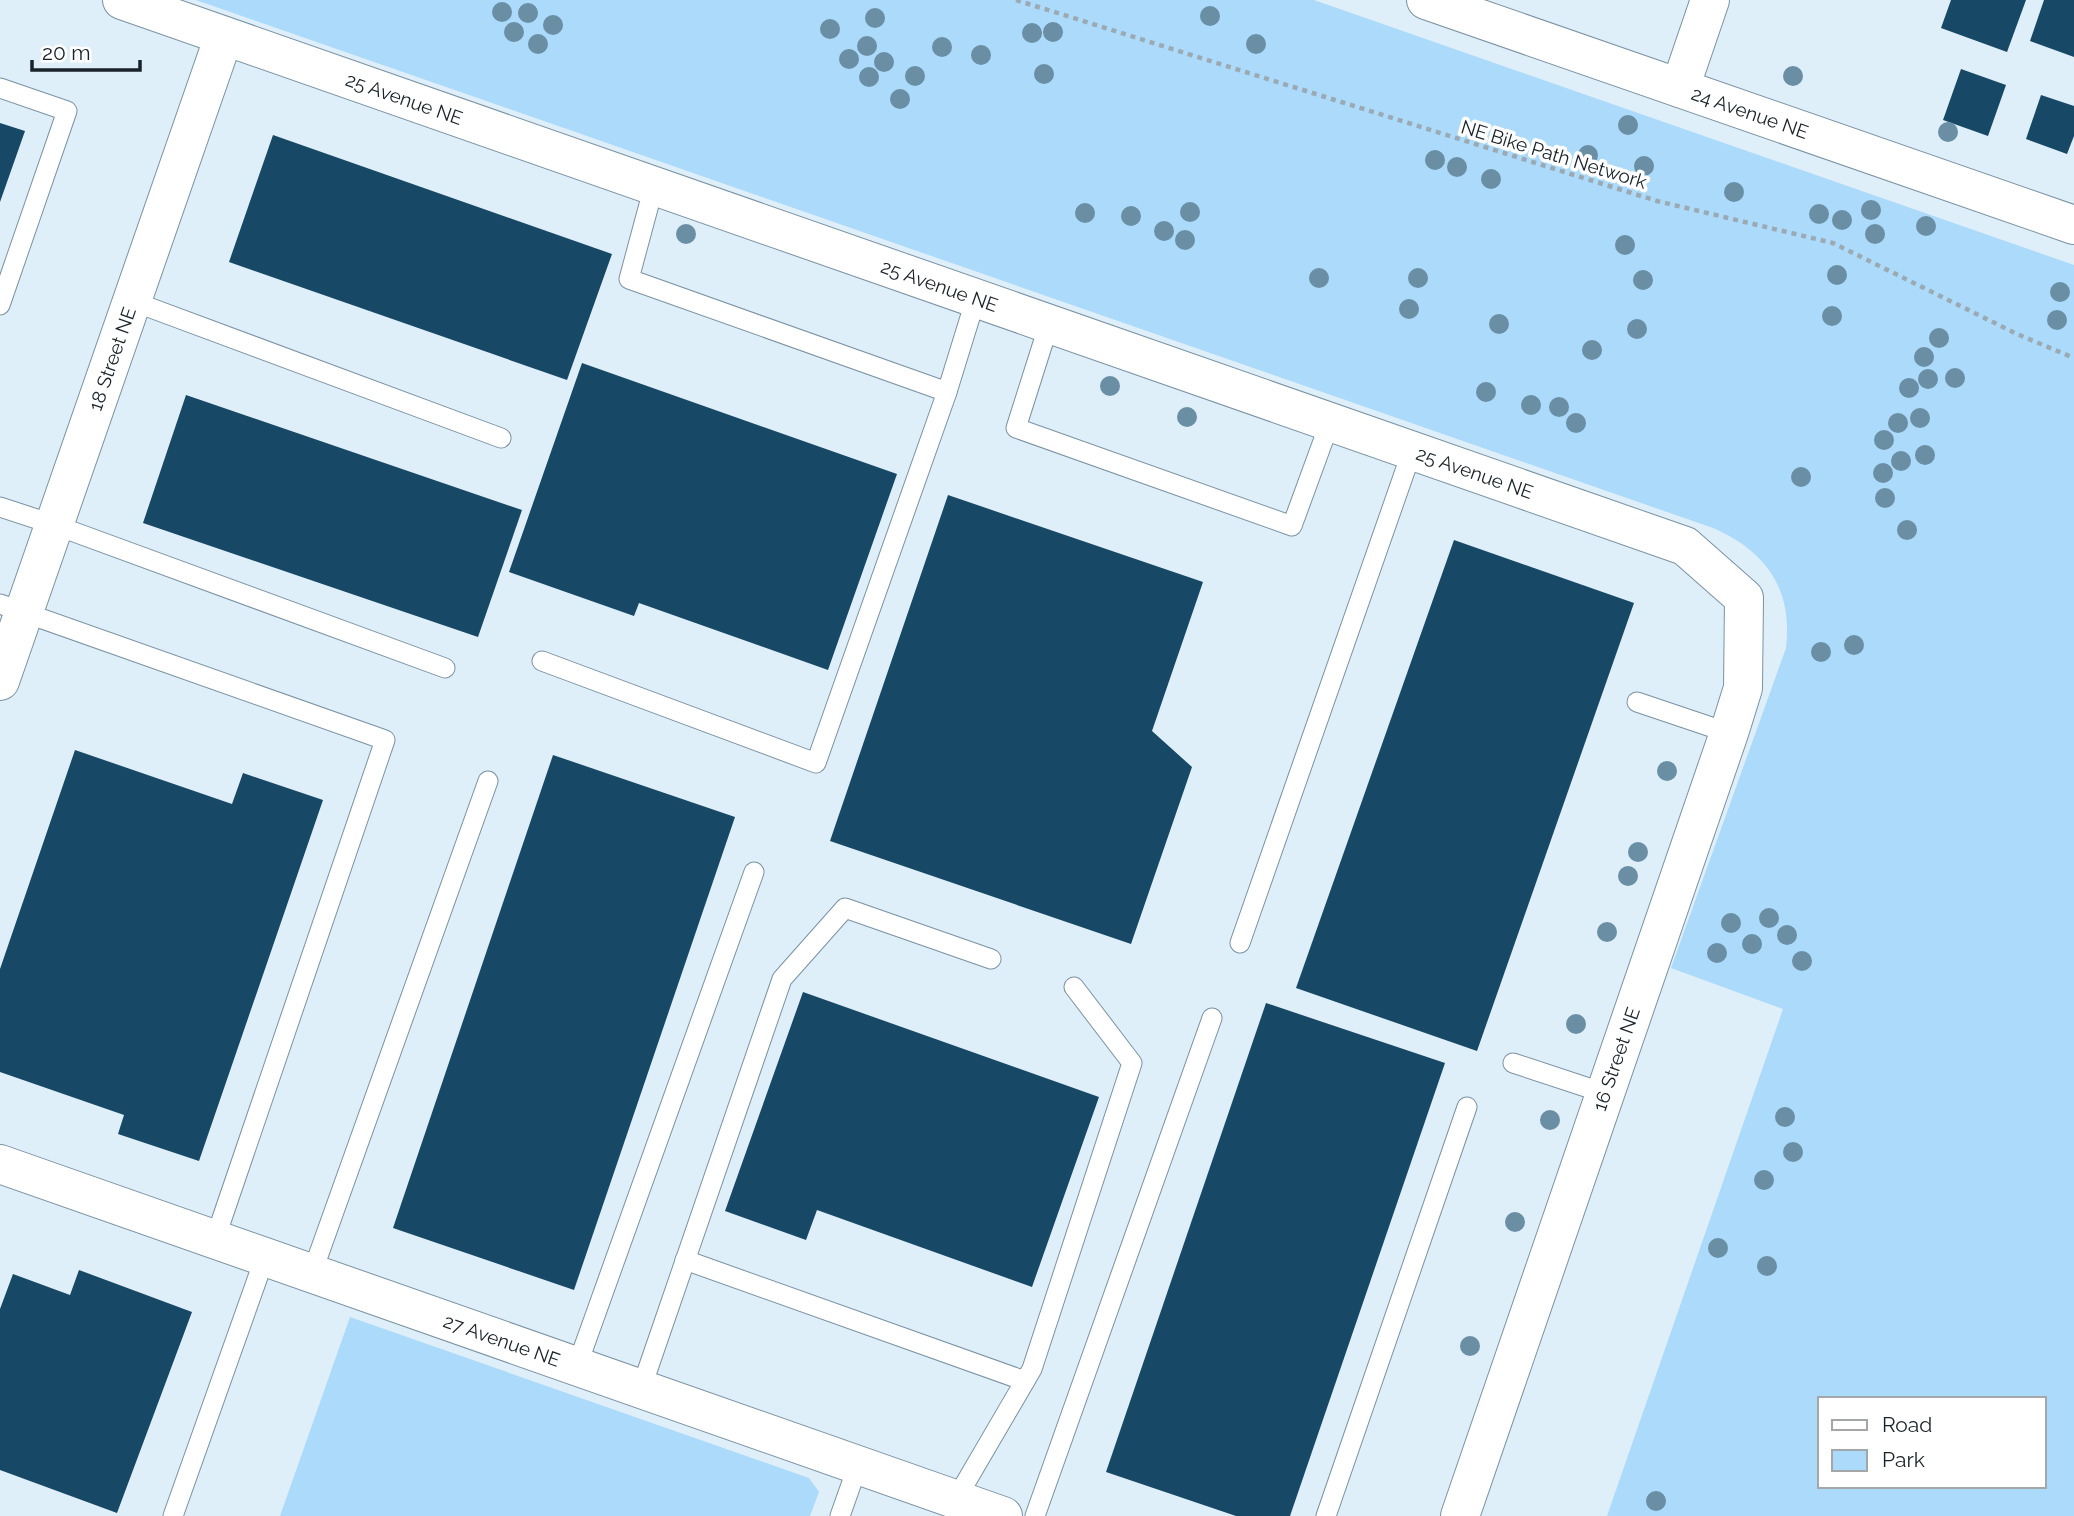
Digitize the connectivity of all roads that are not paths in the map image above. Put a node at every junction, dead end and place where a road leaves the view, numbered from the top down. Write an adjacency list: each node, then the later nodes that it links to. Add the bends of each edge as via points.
1 (121, 0): 4 (street, 25 Avenue NE)
2 (1426, 0): 6 (street, 24 Avenue NE)
3 (1710, 0): 6 (street)
4 (224, 36): 7 (street, 25 Avenue NE); 10 (street, 18 Street NE)
5 (0, 88): 11 (lane, via 67,111)
6 (1680, 88): 8 (street, 24 Avenue NE)
7 (654, 186): 9 (street, 25 Avenue NE); 13 (lane, via 629,279)
8 (2074, 225)
9 (976, 298): 12 (street, 25 Avenue NE); 13 (lane)
10 (132, 301): 15 (lane); 18 (street, 18 Street NE)
11 (0, 305)
12 (1049, 324): 14 (street, 25 Avenue NE); 14 (lane, via 1016,428 1292,526)
13 (947, 392): 21 (lane, via 816,763)
14 (1330, 422): 16 (street, 25 Avenue NE)
15 (502, 438)
16 (1412, 451): 19 (street, 25 Avenue NE, via 1685,546); 28 (lane)
17 (0, 507): 18 (lane)
18 (55, 524): 20 (street, 18 Street NE); 22 (lane)
19 (1744, 598): 25 (street, 16 Street NE, via 1743,688)
20 (12, 609): 23 (street, 18 Street NE); 36 (lane, via 385,740)
21 (542, 661)
22 (445, 668)
23 (0, 681)
24 (1637, 702): 25 (lane)
25 (1729, 733): 33 (street, 16 Street NE)
26 (488, 781): 39 (lane)
27 (754, 872): 40 (lane)
28 (1240, 943)
29 (991, 959): 38 (lane, via 845,908 782,979)
30 (1074, 987): 41 (lane, via 1132,1063)
31 (1212, 1018): 48 (lane)
32 (1513, 1063): 33 (lane)
33 (1604, 1093): 50 (street, 16 Street NE)
34 (1468, 1107): 49 (lane)
35 (5, 1174): 36 (street, 27 Avenue NE)
36 (215, 1239): 37 (street, 27 Avenue NE)
37 (265, 1257): 39 (street, 27 Avenue NE); 45 (lane)
38 (685, 1260): 41 (lane); 42 (lane)
39 (312, 1273): 40 (street, 27 Avenue NE)
40 (577, 1366): 42 (street, 27 Avenue NE)
41 (1025, 1381): 44 (lane)
42 (641, 1389): 43 (street, 27 Avenue NE)
43 (858, 1465): 44 (street, 27 Avenue NE); 46 (lane)
44 (956, 1500): 47 (street, 27 Avenue NE)
45 (173, 1516)
46 (840, 1516)
47 (1003, 1516)
48 (1035, 1516)
49 (1326, 1516)
50 (1460, 1516)

